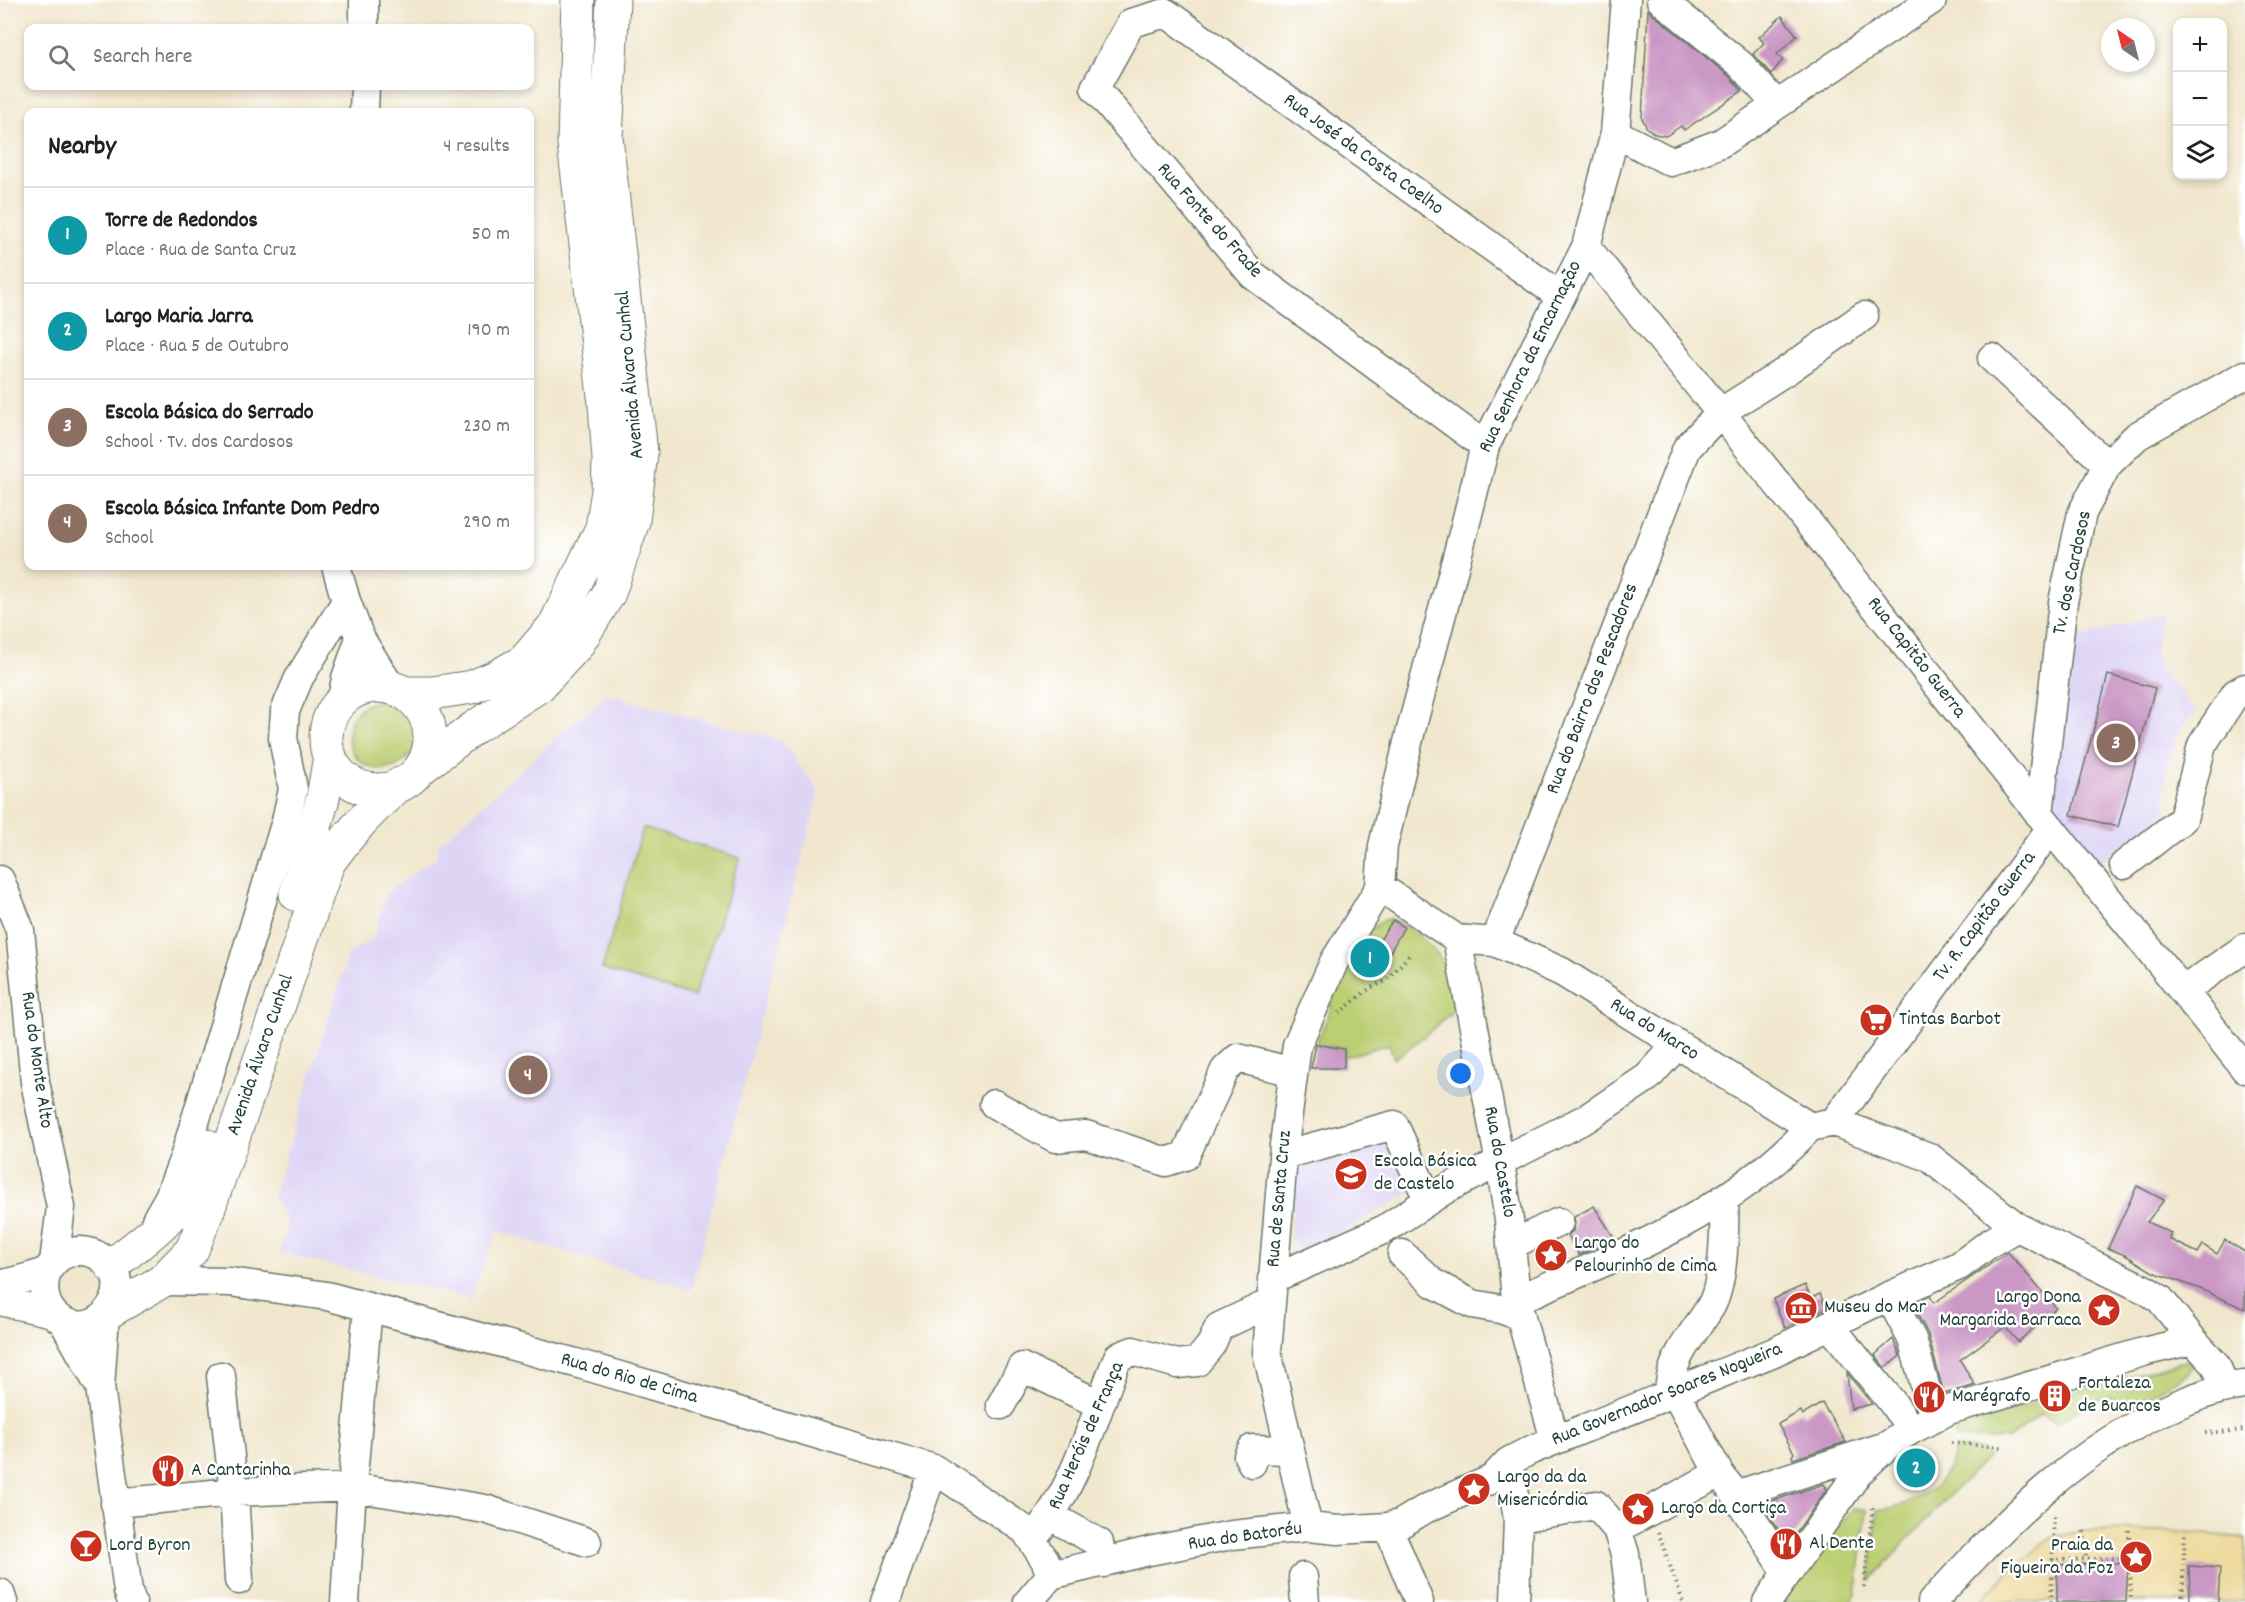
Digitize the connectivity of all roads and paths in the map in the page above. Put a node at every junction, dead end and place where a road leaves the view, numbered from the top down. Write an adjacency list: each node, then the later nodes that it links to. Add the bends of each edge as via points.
1 (364, 0): 8 (street)
2 (578, 0): 25 (main road, Avenida Álvaro Cunhal, via 574,143 605,404 609,460 602,528 555,625 524,661 471,687 432,693)
3 (613, 0): 28 (main road, Avenida Álvaro Cunhal, via 606,137 641,453 633,521 609,593 577,645 539,686)
4 (1626, 0): 12 (street, Rua Senhora da Encarnação)
5 (1661, 0): 10 (street, via 1741,65)
6 (1932, 0): 10 (street)
7 (1146, 11): 14 (street, Rua José da Costa Coelho); 19 (street, Rua Fonte do Frade, via 1131,23 1095,88 1253,275)
8 (364, 24)
9 (365, 90): 11 (street)
10 (1776, 104): 12 (street, via 1721,143 1671,162)
11 (364, 108)
12 (1615, 133): 13 (street, Rua Senhora da Encarnação)
13 (1586, 247): 14 (street, Rua Senhora da Encarnação); 18 (street, Rua Capitão Guerra)
14 (1560, 296): 19 (street, Rua Senhora da Encarnação)
15 (1864, 316): 18 (street, Rua do Bairro dos Pescadores)
16 (1992, 358): 20 (street)
17 (2245, 375): 20 (street, Tv. dos Cardosos, via 2137,436)
18 (1721, 412): 29 (street, Rua Capitão Guerra); 34 (street, Rua do Bairro dos Pescadores, via 1687,448)
19 (1485, 446): 32 (street, Rua Senhora da Encarnação, via 1385,835)
20 (2107, 465): 29 (street, Tv. dos Cardosos, via 2082,513 2063,602)
21 (337, 570): 22 (street)
22 (346, 601): 23 (street); 51 (street, via 299,678 285,711 283,738 292,789 286,821 185,1155 169,1197)
23 (360, 638): 25 (street); 26 (street)
24 (2245, 688): 30 (street, via 2236,693 2202,745 2183,819)
25 (398, 690): 26 (main road, via 372,686 356,690); 28 (main road, via 419,704 431,737 428,754)
26 (342, 700): 27 (main road, via 327,730)
27 (330, 756): 28 (main road, via 344,777 358,786 392,788); 51 (main road, Avenida Álvaro Cunhal, via 301,879 195,1182 176,1210)
28 (410, 777): 56 (main road, Avenida Álvaro Cunhal, via 372,808 328,863 208,1210 192,1250)
29 (2045, 821): 37 (street, Rua Capitão Guerra); 43 (street, Tv. R. Capitão Guerra)
30 (2124, 865)
31 (0, 880): 48 (street, Rua do Monte Alto, via 20,930 35,1082)
32 (1380, 887): 33 (street); 41 (street, Rua de Santa Cruz, via 1334,962 1297,1045)
33 (1457, 939): 34 (street); 45 (street, Rua do Castelo)
34 (1495, 942): 39 (street, Rua do Marco, via 1562,972)
35 (2245, 948): 37 (street)
36 (1411, 953): 38 (path, via 1386,981 1370,988 1340,1013)
37 (2184, 990): 40 (street, Rua Capitão Guerra)
38 (1331, 1009)
39 (1677, 1045): 43 (street, Rua do Marco); 45 (street, via 1648,1077 1596,1112)
40 (2245, 1069)
41 (1293, 1072): 42 (street, via 1238,1058 1225,1070 1185,1156 1166,1162 1086,1135 1055,1138); 44 (street, Rua de Santa Cruz)
42 (994, 1104)
43 (1822, 1124): 47 (street, Tv. R. Capitão Guerra); 50 (street, Rua do Marco, via 1929,1157)
44 (1283, 1155): 46 (street, via 1394,1125); 58 (street, Rua de Santa Cruz)
45 (1500, 1163): 46 (street); 52 (street, Rua do Castelo)
46 (1428, 1199): 58 (street, via 1385,1229)
47 (1724, 1201): 62 (street, Tv. R. Capitão Guerra); 70 (street, via 1719,1278 1712,1304 1672,1369 1670,1383)
48 (61, 1207): 54 (street); 55 (street)
49 (1559, 1222): 52 (street)
50 (2017, 1227): 59 (street, Rua Governador Soares Nogueira, via 1959,1266); 66 (street, Rua do Marco, via 2146,1290 2160,1299)
51 (146, 1238): 54 (main road, Avenida Álvaro Cunhal)
52 (1511, 1245): 62 (street, Rua do Castelo)
53 (1402, 1254): 62 (street, via 1433,1283 1472,1304)
54 (106, 1262): 55 (street, via 89,1252 77,1251 64,1254); 63 (street, via 116,1277 118,1289 116,1301)
55 (50, 1267): 57 (street); 64 (street, via 43,1293 46,1304)
56 (162, 1281): 61 (street, Rua do Rio de Cima, via 230,1282 327,1296); 63 (main road, Avenida Álvaro Cunhal)
57 (0, 1285)
58 (1271, 1291): 71 (street, Rua Heróis de França, via 1219,1327 1197,1362 1177,1364 1133,1351 1118,1357); 79 (street, Rua de Santa Cruz, via 1267,1352)
59 (1889, 1296): 65 (street, Rua Governador Soares Nogueira); 74 (street, via 1912,1339)
60 (0, 1301): 64 (street)
61 (368, 1307): 82 (street, Rua do Rio de Cima, via 576,1363); 84 (street)
62 (1518, 1308): 76 (street, Rua do Castelo)
63 (107, 1313): 64 (street, via 85,1325 74,1325); 69 (street)
64 (58, 1317): 69 (street)
65 (1830, 1326): 70 (street, Rua Governador Soares Nogueira); 74 (street)
66 (2193, 1340): 68 (street, Rua do Marco); 74 (street, via 1960,1407)
67 (221, 1376): 85 (street)
68 (2235, 1386): 120 (street, via 2157,1414 2098,1447 2050,1482 1999,1529)
69 (100, 1387): 87 (street)
70 (1674, 1392): 76 (street, Rua Governador Soares Nogueira); 83 (street)
71 (1099, 1404): 72 (street, via 1022,1367); 91 (street, Rua Heróis de França, via 1083,1451)
72 (1001, 1405)
73 (2245, 1430): 75 (path)
74 (1911, 1431): 86 (street); 105 (street, via 1858,1473)
75 (2205, 1432)
76 (1555, 1440): 80 (street, Rua Governador Soares Nogueira)
77 (1951, 1443): 78 (path)
78 (2001, 1447)
79 (1289, 1450): 81 (street, via 1252,1449 1248,1456); 93 (street, Rua de Santa Cruz)
80 (1508, 1462): 92 (street); 94 (street, Rua Governador Soares Nogueira, via 1492,1479)
81 (1252, 1464)
82 (934, 1469): 99 (street, Rua do Rio de Cima, via 1025,1530); 113 (street)
83 (1719, 1473): 86 (street); 90 (street)
84 (352, 1487): 85 (street); 100 (street, via 485,1509); 112 (street)
85 (234, 1492): 87 (street); 107 (street)
86 (1736, 1496): 105 (street)
87 (115, 1503): 111 (street)
88 (1873, 1504): 108 (path)
89 (2054, 1508): 104 (path)
90 (1651, 1511): 95 (street); 118 (path)
91 (1051, 1516): 99 (street, Rua Heróis de França); 101 (street)
92 (1518, 1518): 95 (street, via 1596,1505); 116 (street)
93 (1308, 1527): 94 (street, Rua do Batoréu); 101 (street, Rua do Batoréu, via 1232,1535 1149,1551)
94 (1388, 1527): 115 (street)
95 (1617, 1529): 117 (street, via 1625,1554)
96 (2129, 1530): 102 (path)
97 (2085, 1531): 103 (path)
98 (2185, 1532): 123 (path)
99 (1031, 1539): 106 (street, Rua do Rio de Cima)
100 (587, 1542)
101 (1101, 1553): 106 (street, Rua do Batoréu)
102 (2129, 1558): 103 (path); 122 (path)
103 (2086, 1559): 104 (path)
104 (2052, 1560): 121 (path)
105 (1787, 1572): 119 (street)
106 (1051, 1575): 114 (street)
107 (239, 1580)
108 (1864, 1587)
109 (0, 1593): 110 (street)
110 (3, 1602)
111 (132, 1602)
112 (345, 1602)
113 (885, 1602)
114 (1028, 1602)
115 (1419, 1602)
116 (1515, 1602)
117 (1631, 1602)
118 (1683, 1602)
119 (1767, 1602)
120 (1932, 1602)
121 (2051, 1602)
122 (2131, 1602)
123 (2182, 1602)

